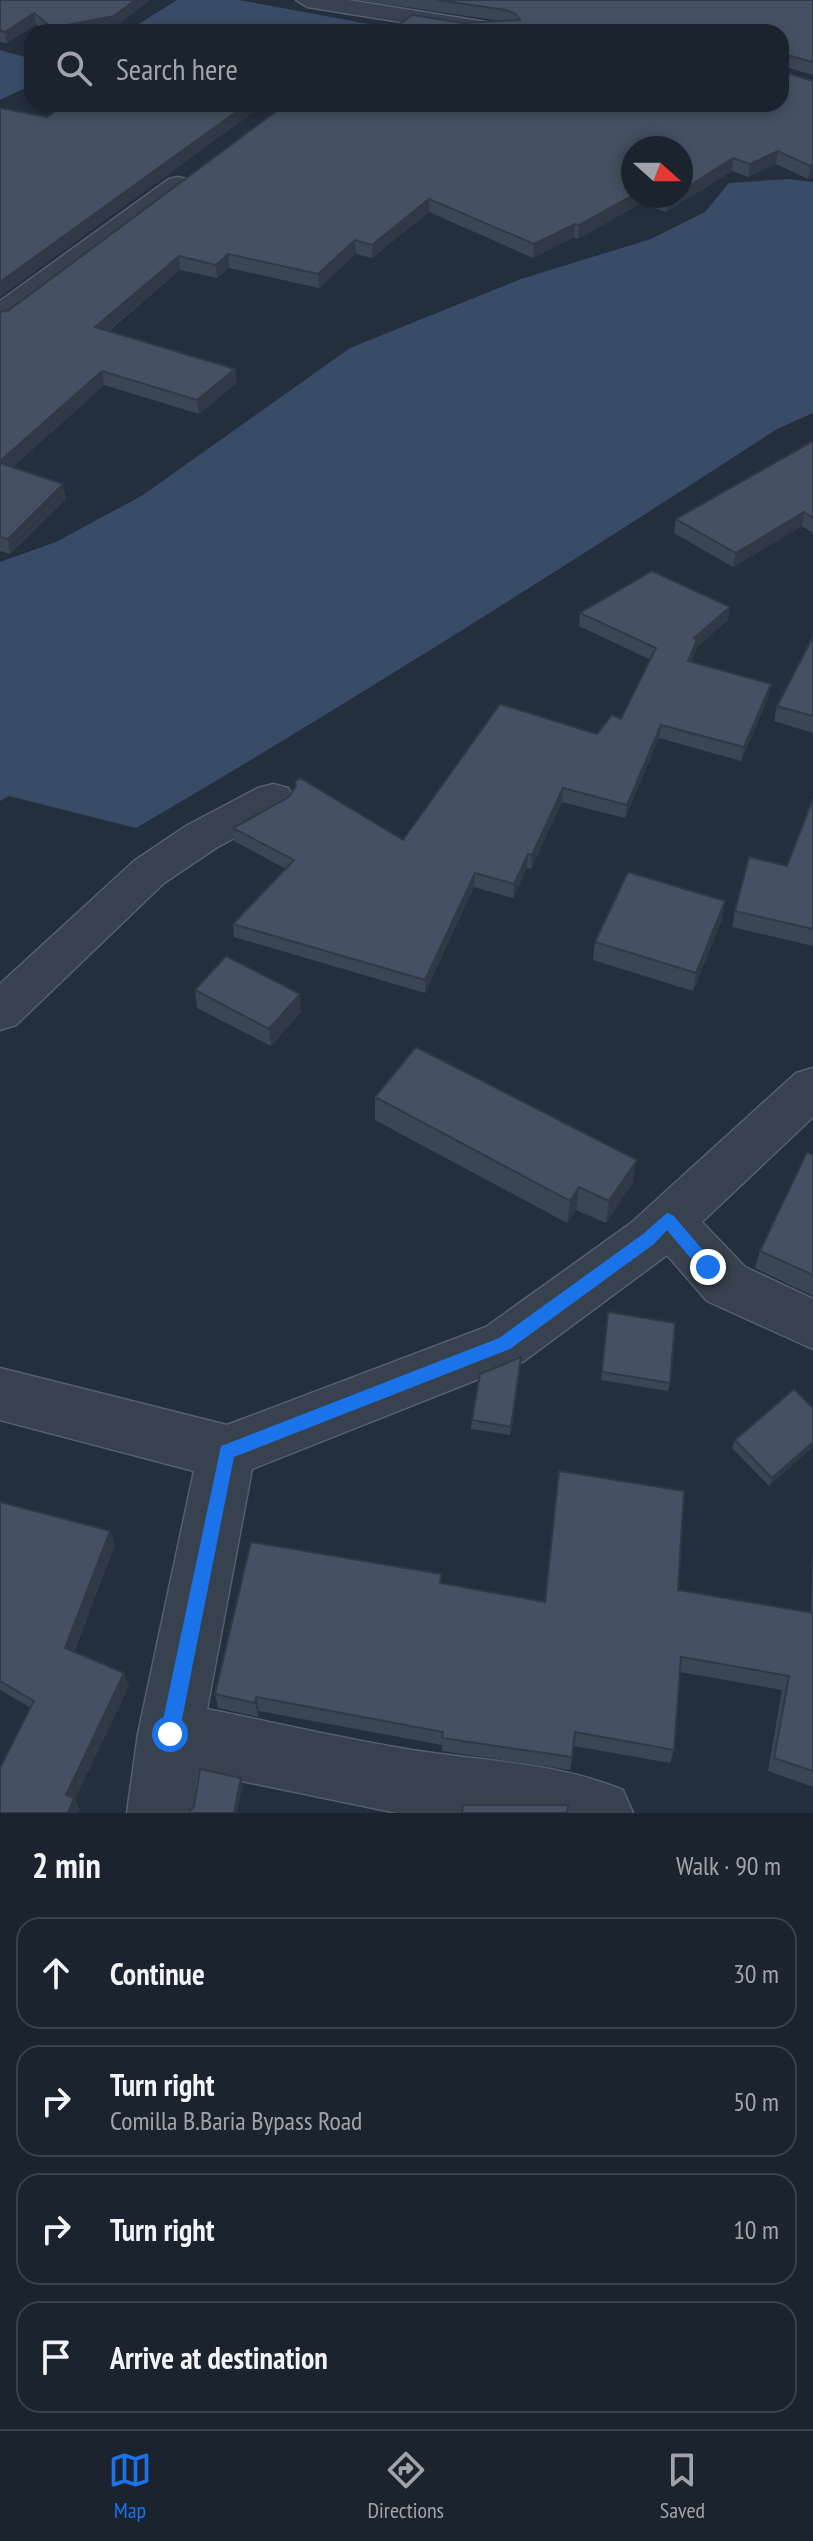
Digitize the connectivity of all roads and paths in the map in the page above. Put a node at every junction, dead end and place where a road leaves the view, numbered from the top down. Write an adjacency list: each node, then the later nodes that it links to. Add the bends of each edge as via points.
1 (307, 0): 3 (street)
2 (423, 0): 3 (street)
3 (399, 17): 4 (street); 5 (street)
4 (390, 24)
5 (448, 24)
6 (194, 172): 7 (street)
7 (0, 315)
8 (273, 798): 9 (street, via 149,872)
9 (0, 1012)
10 (813, 1087): 11 (street)
11 (667, 1219): 12 (street, via 726,1284); 14 (street, via 649,1239 505,1344)
12 (813, 1325)
13 (0, 1394): 14 (street)
14 (227, 1452): 15 (street)
15 (170, 1734): 16 (street); 17 (street, via 400,1781)
16 (160, 1813)
17 (600, 1813)

